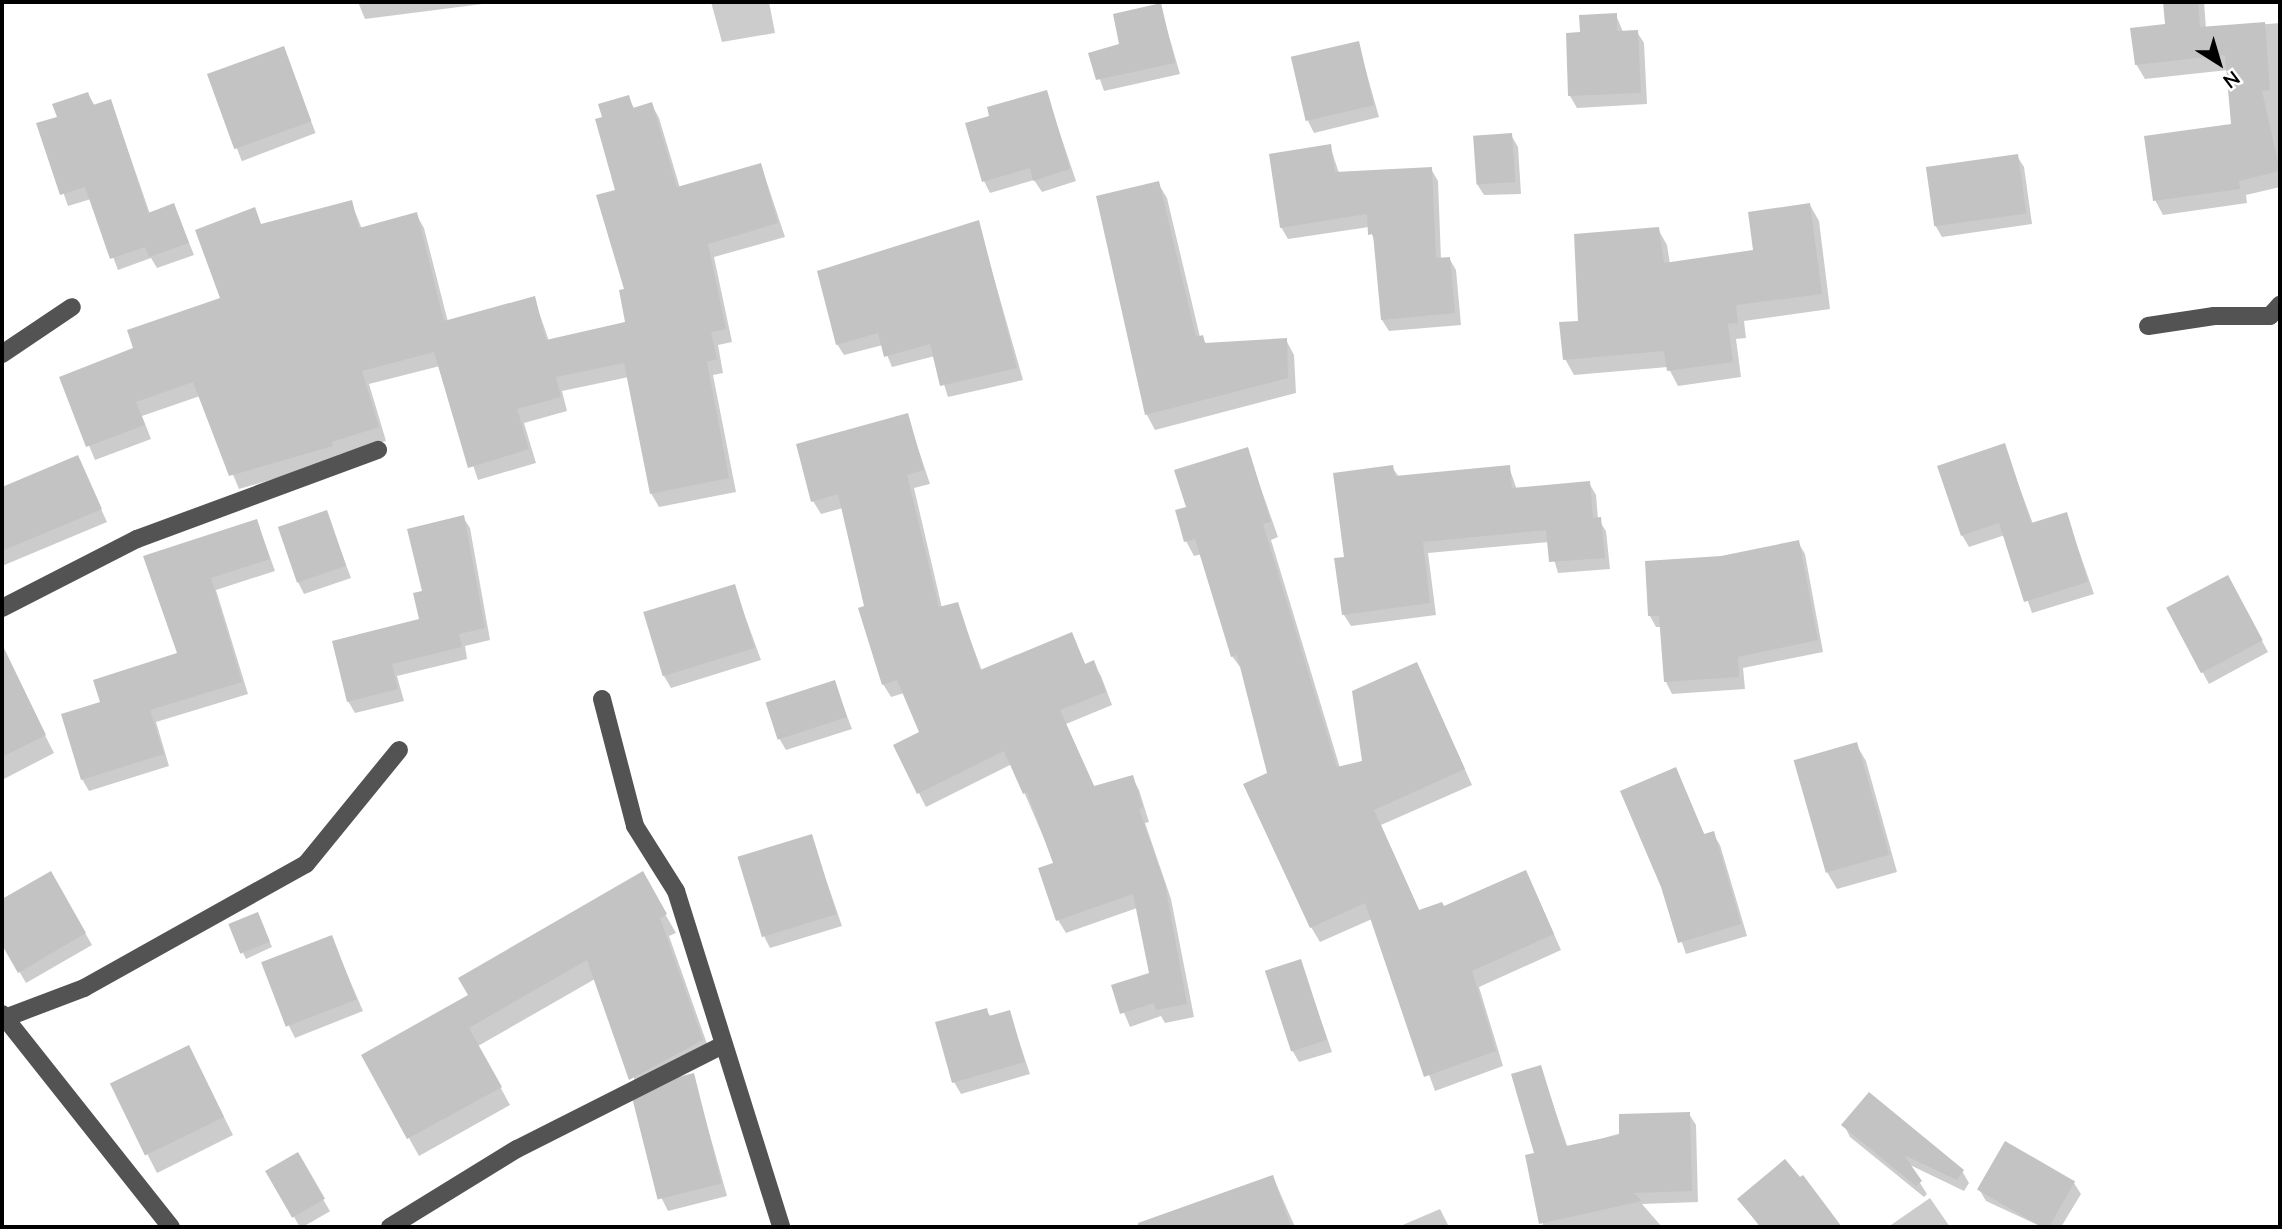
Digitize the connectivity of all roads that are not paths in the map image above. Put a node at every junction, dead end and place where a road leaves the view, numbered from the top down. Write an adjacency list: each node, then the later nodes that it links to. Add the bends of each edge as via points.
1 (2280, 305): 3 (street, via 2270,316 2214,316)
2 (72, 307): 4 (street)
3 (2148, 326)
4 (2, 355)
5 (378, 450): 6 (street, via 137,539)
6 (2, 608)
7 (602, 699): 10 (street, via 635,826 676,891)
8 (399, 750): 9 (street, via 306,864 84,988)
9 (3, 1016): 11 (street)
10 (721, 1046): 12 (street, via 517,1149); 13 (street)
11 (171, 1227)
12 (390, 1227)
13 (781, 1227)

